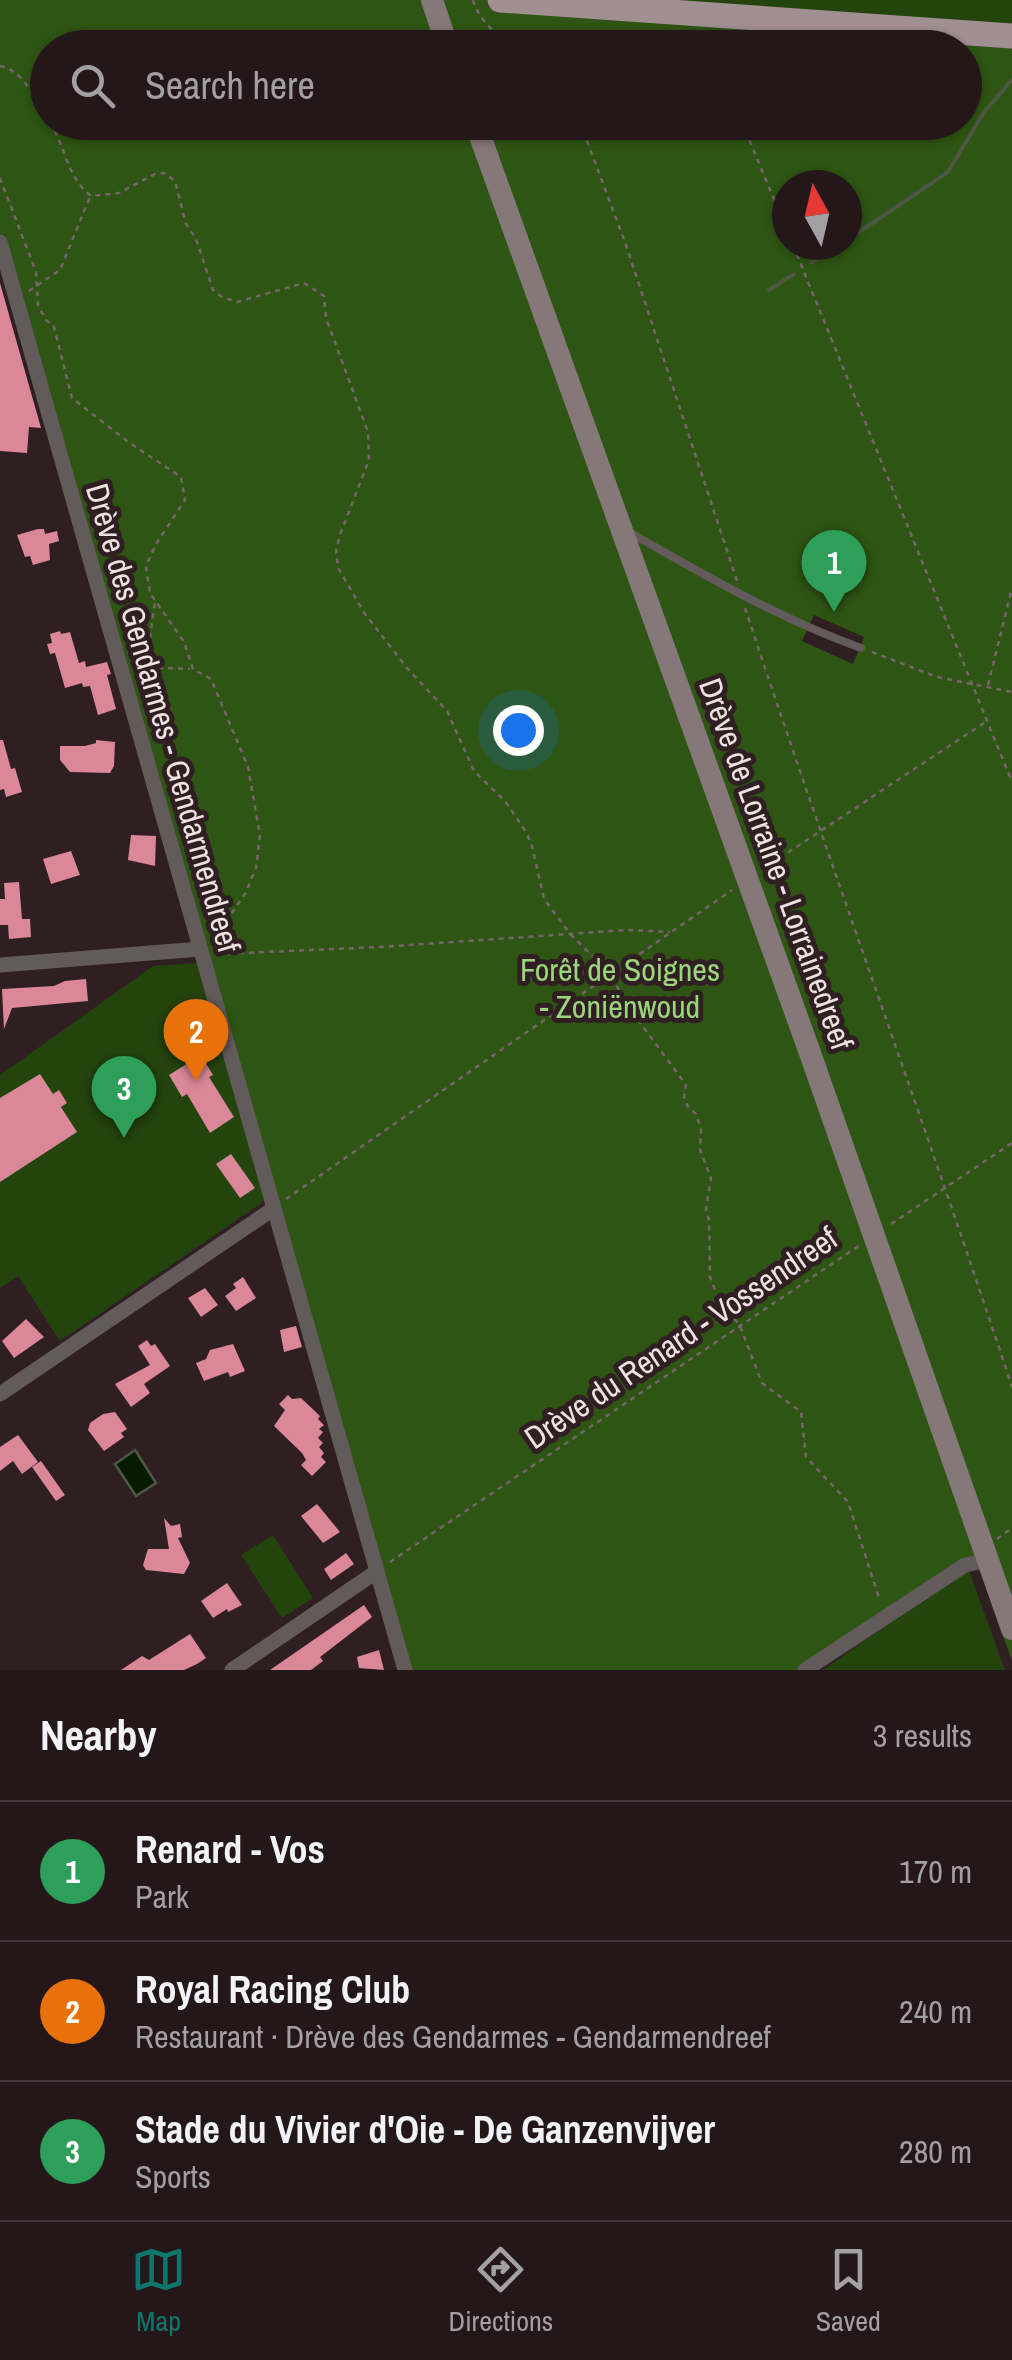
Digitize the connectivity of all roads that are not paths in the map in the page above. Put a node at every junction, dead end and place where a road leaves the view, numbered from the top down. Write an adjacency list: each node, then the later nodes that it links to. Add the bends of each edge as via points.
1 (432, 0): 3 (main road)
2 (500, 0): 4 (main road)
3 (442, 30)
4 (927, 30)
5 (982, 34): 6 (main road)
6 (1012, 36)
7 (481, 140): 9 (main road, Drève de Lorraine - Lorrainedreef)
8 (0, 242): 11 (street, Drève des Gendarmes - Gendarmendreef)
9 (621, 527): 10 (lane, via 741,594); 15 (main road, Drève de Lorraine - Lorrainedreef)
10 (861, 648)
11 (201, 952): 12 (street); 13 (street, Drève des Gendarmes - Gendarmendreef)
12 (0, 964)
13 (273, 1209): 14 (street); 16 (street, Drève des Gendarmes - Gendarmendreef)
14 (0, 1394)
15 (988, 1560): 17 (main road, Drève de Lorraine - Lorrainedreef); 20 (street, via 966,1565)
16 (376, 1572): 18 (street); 19 (street, Drève des Gendarmes - Gendarmendreef)
17 (1012, 1629)
18 (232, 1670)
19 (405, 1670)
20 (805, 1670)

